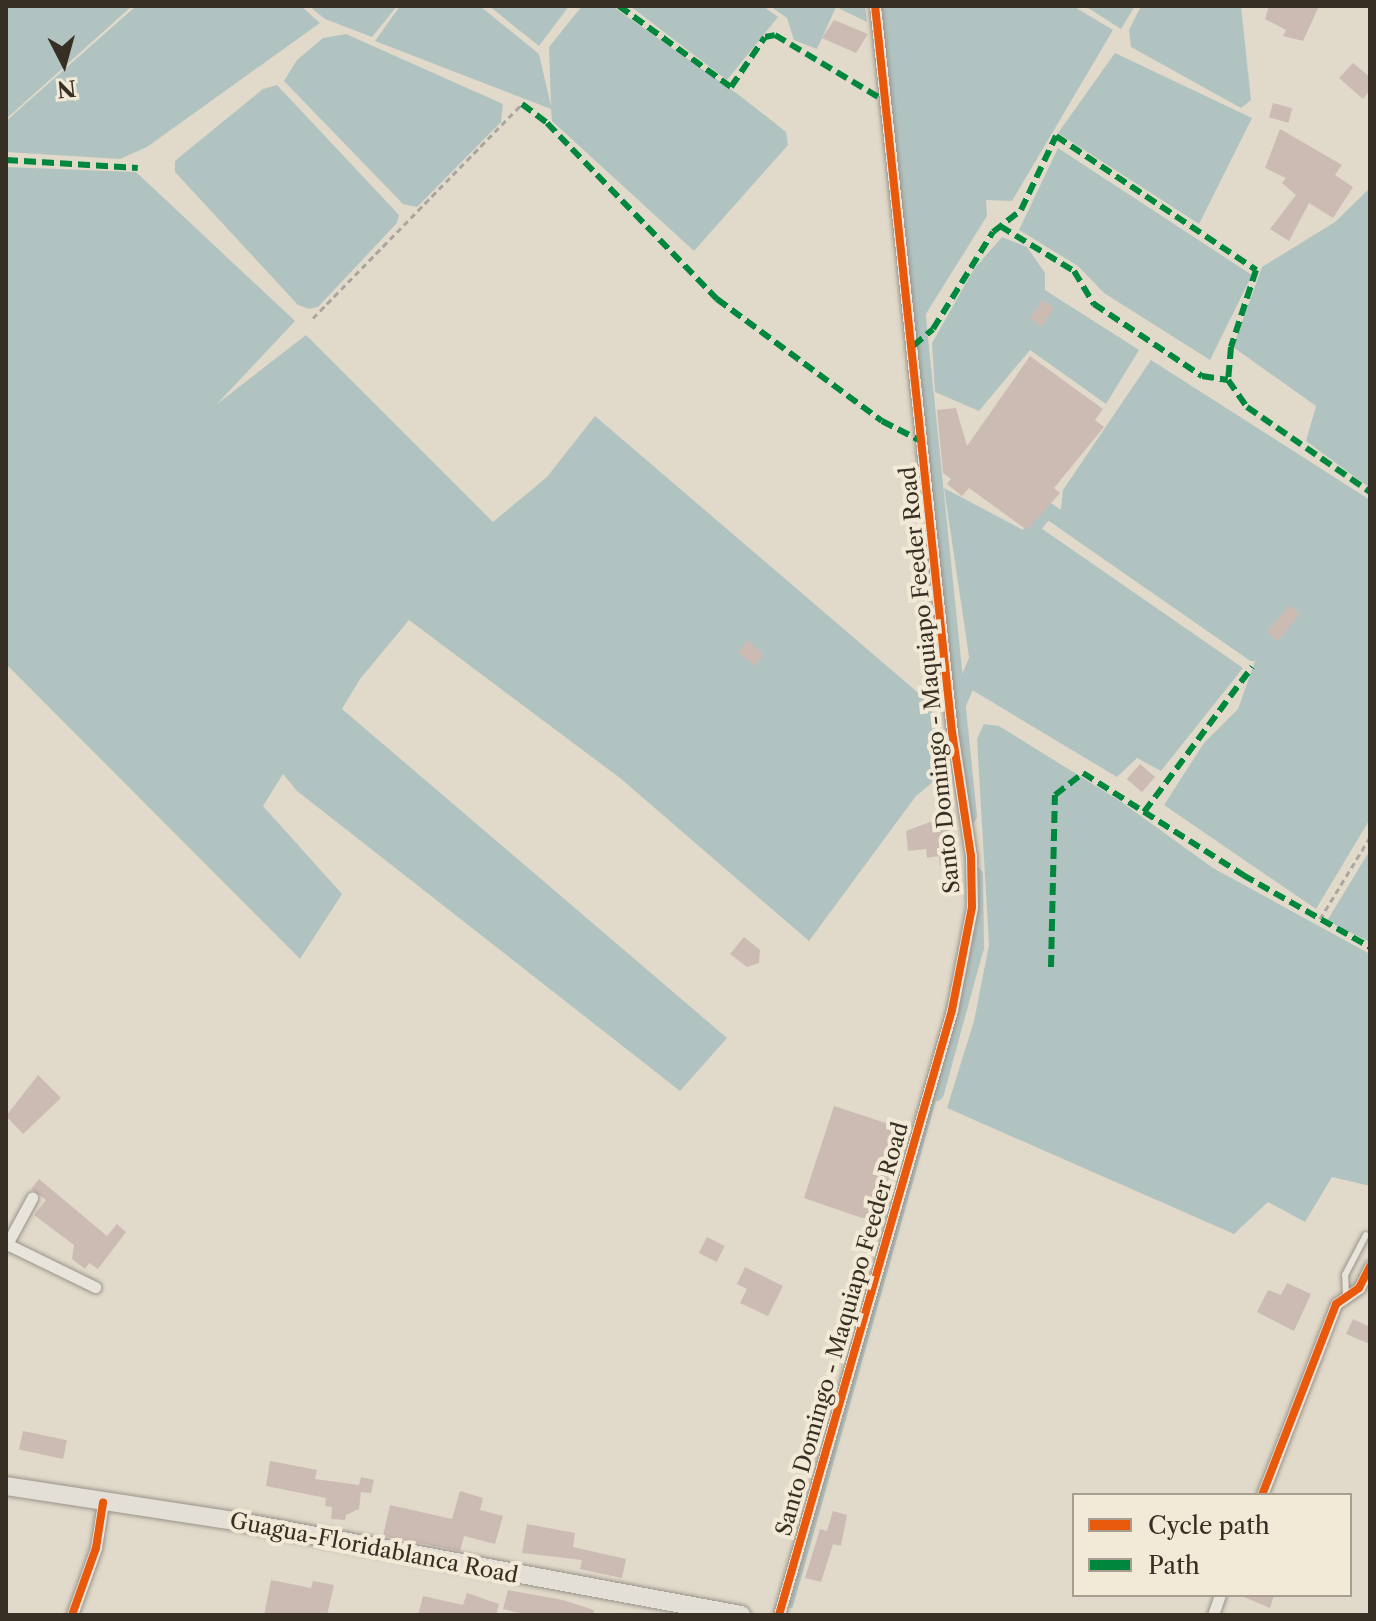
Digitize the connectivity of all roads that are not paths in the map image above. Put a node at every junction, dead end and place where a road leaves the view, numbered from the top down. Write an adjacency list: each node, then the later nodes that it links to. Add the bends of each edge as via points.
1 (875, 6): 13 (street, Santo Domingo - Maquiapo Feeder Road, via 952,732 971,856 972,907 952,1010)
2 (32, 1198): 4 (street)
3 (1366, 1235): 7 (lane, via 1345,1275)
4 (7, 1246): 6 (street)
5 (1370, 1266): 7 (street, via 1359,1288)
6 (95, 1287)
7 (1346, 1299): 9 (street, via 1336,1304)
8 (6, 1486): 10 (main road, Guagua-Floridablanca Road)
9 (1263, 1493)
10 (103, 1503): 11 (street, via 96,1548); 12 (main road, Guagua-Floridablanca Road, via 241,1522)
11 (72, 1615)
12 (741, 1615)
13 (779, 1615)

